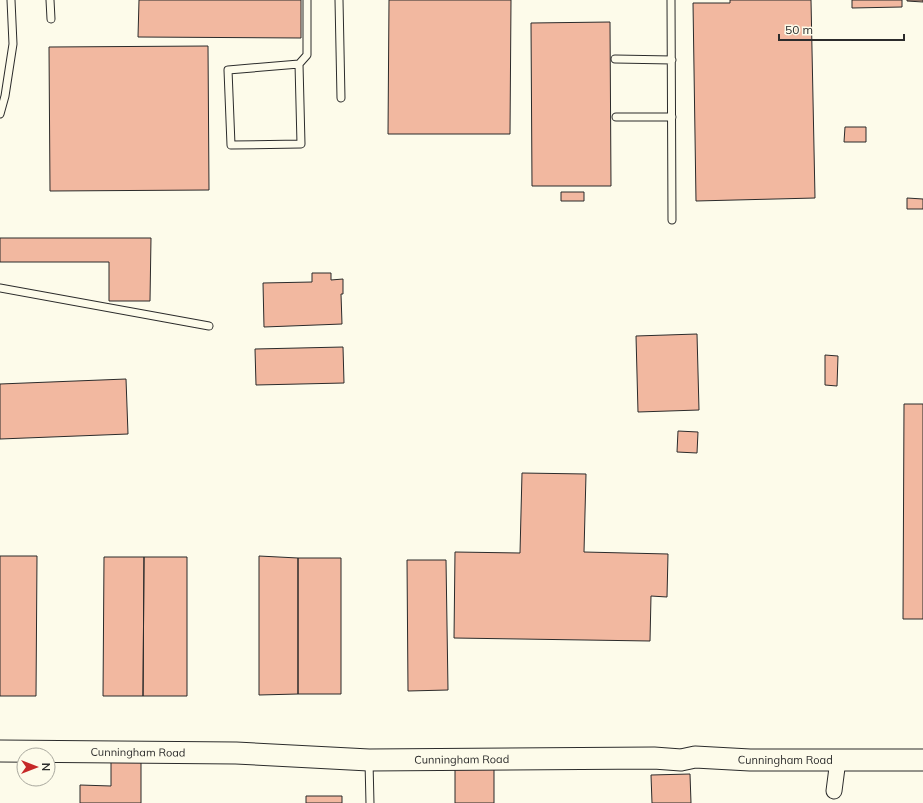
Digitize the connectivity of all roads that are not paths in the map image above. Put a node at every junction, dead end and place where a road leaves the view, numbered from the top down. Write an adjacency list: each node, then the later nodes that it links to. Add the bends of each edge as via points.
1 (11, 0): 11 (lane, via 13,44)
2 (50, 0): 6 (lane)
3 (308, 0): 9 (lane, via 307,55)
4 (338, 0): 10 (lane)
5 (671, 0): 8 (lane)
6 (51, 19)
7 (615, 59): 8 (lane)
8 (672, 60): 13 (lane)
9 (299, 64): 9 (lane, via 228,70 231,145 302,144)
10 (340, 98)
11 (0, 114)
12 (616, 117): 13 (lane)
13 (672, 117): 14 (lane)
14 (672, 220)
15 (0, 288): 16 (lane)
16 (209, 326)
17 (0, 751): 18 (street, Cunningham Road, via 236,753)
18 (369, 760): 19 (street, Cunningham Road, via 682,760 695,757); 22 (lane)
19 (838, 760): 20 (street, Cunningham Road); 21 (street)
20 (923, 760)
21 (834, 791)
22 (370, 803)

